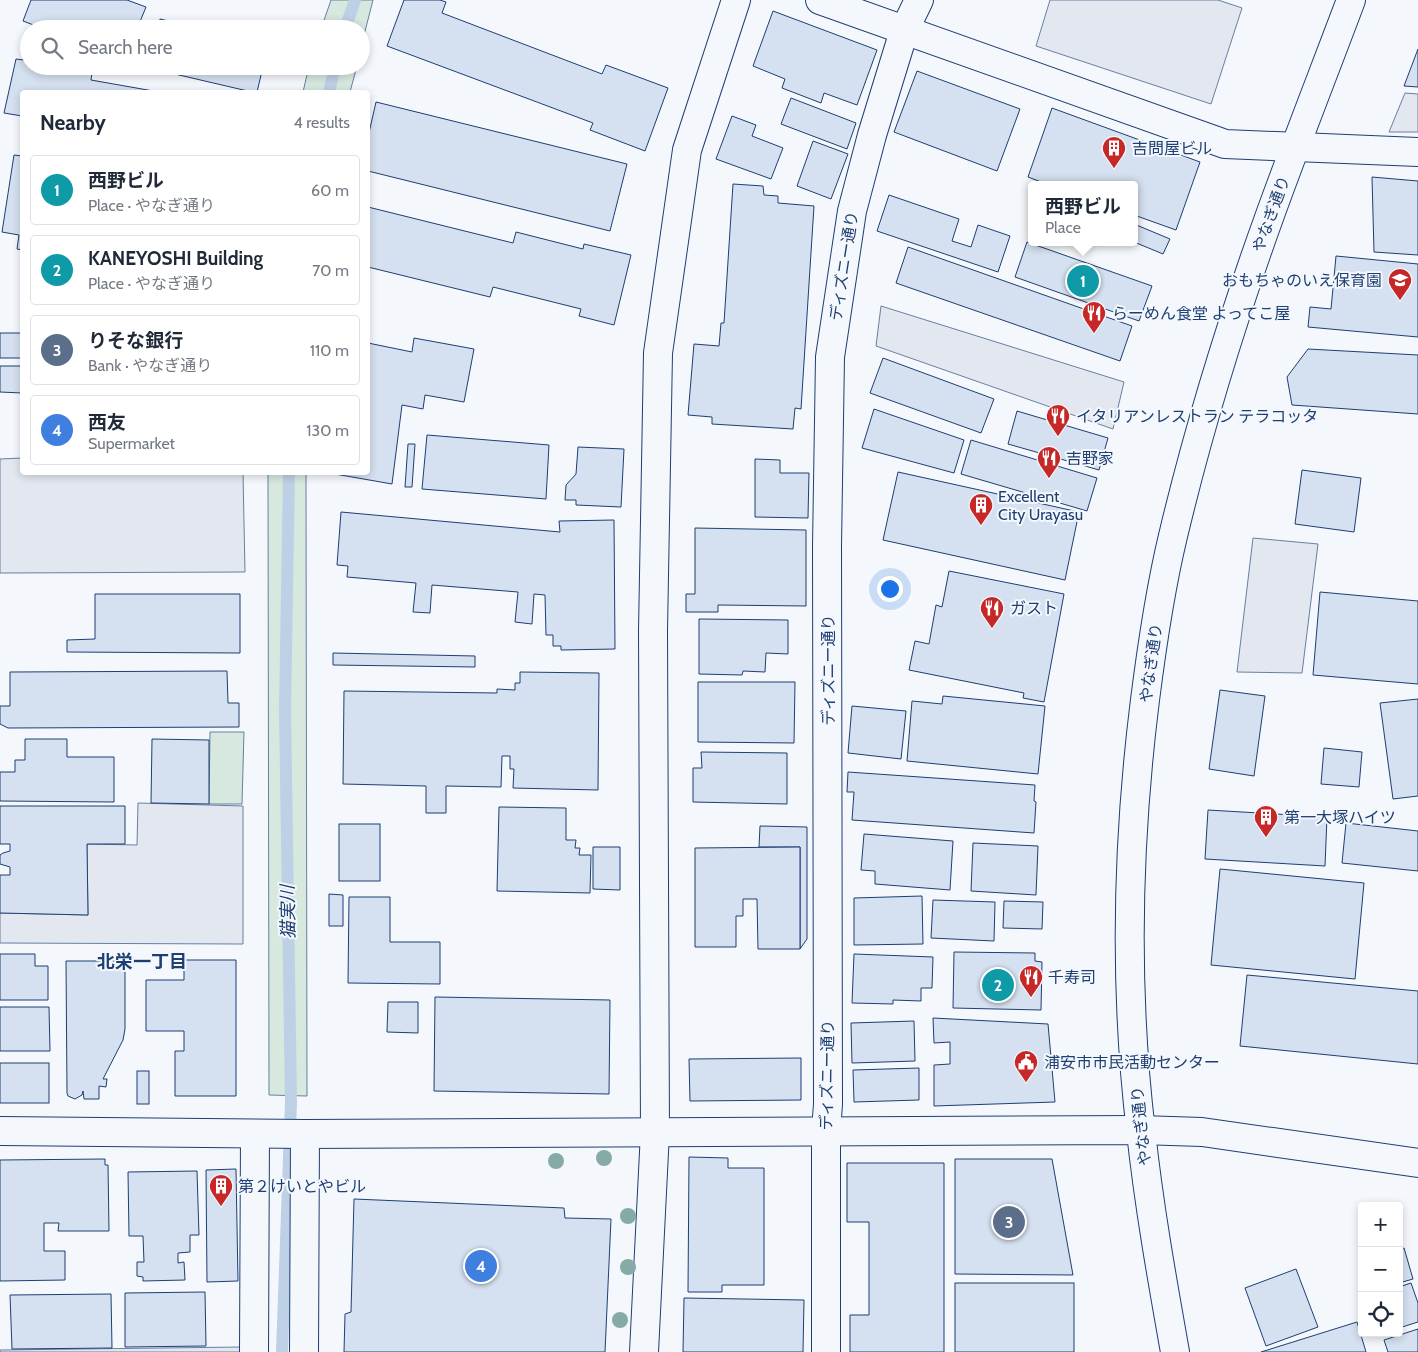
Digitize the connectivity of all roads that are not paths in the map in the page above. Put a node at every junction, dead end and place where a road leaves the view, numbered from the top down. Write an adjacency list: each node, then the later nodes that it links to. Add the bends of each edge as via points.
1 (736, 0): 11 (street, via 687,150 658,353 653,631)
2 (820, 0): 5 (street)
3 (919, 0): 5 (street, ディズニー通り)
4 (1351, 0): 6 (street, やなぎ通り)
5 (904, 31): 6 (street, via 1225,144); 10 (street, ディズニー通り, via 852,211 830,357)
6 (1296, 146): 7 (street); 8 (street, やなぎ通り, via 1227,343 1196,445 1172,539 1154,632 1140,740 1131,854 1129,952)
7 (1418, 152)
8 (1140, 1130): 10 (street); 14 (street, via 1202,1132); 19 (street, やなぎ通り)
9 (0, 1131): 12 (street)
10 (826, 1131): 11 (street); 18 (street, ディズニー通り)
11 (655, 1132): 13 (street); 17 (street)
12 (255, 1134): 13 (street); 15 (street)
13 (311, 1134): 16 (street)
14 (1418, 1163)
15 (254, 1352)
16 (304, 1352)
17 (644, 1352)
18 (826, 1352)
19 (1175, 1352)

